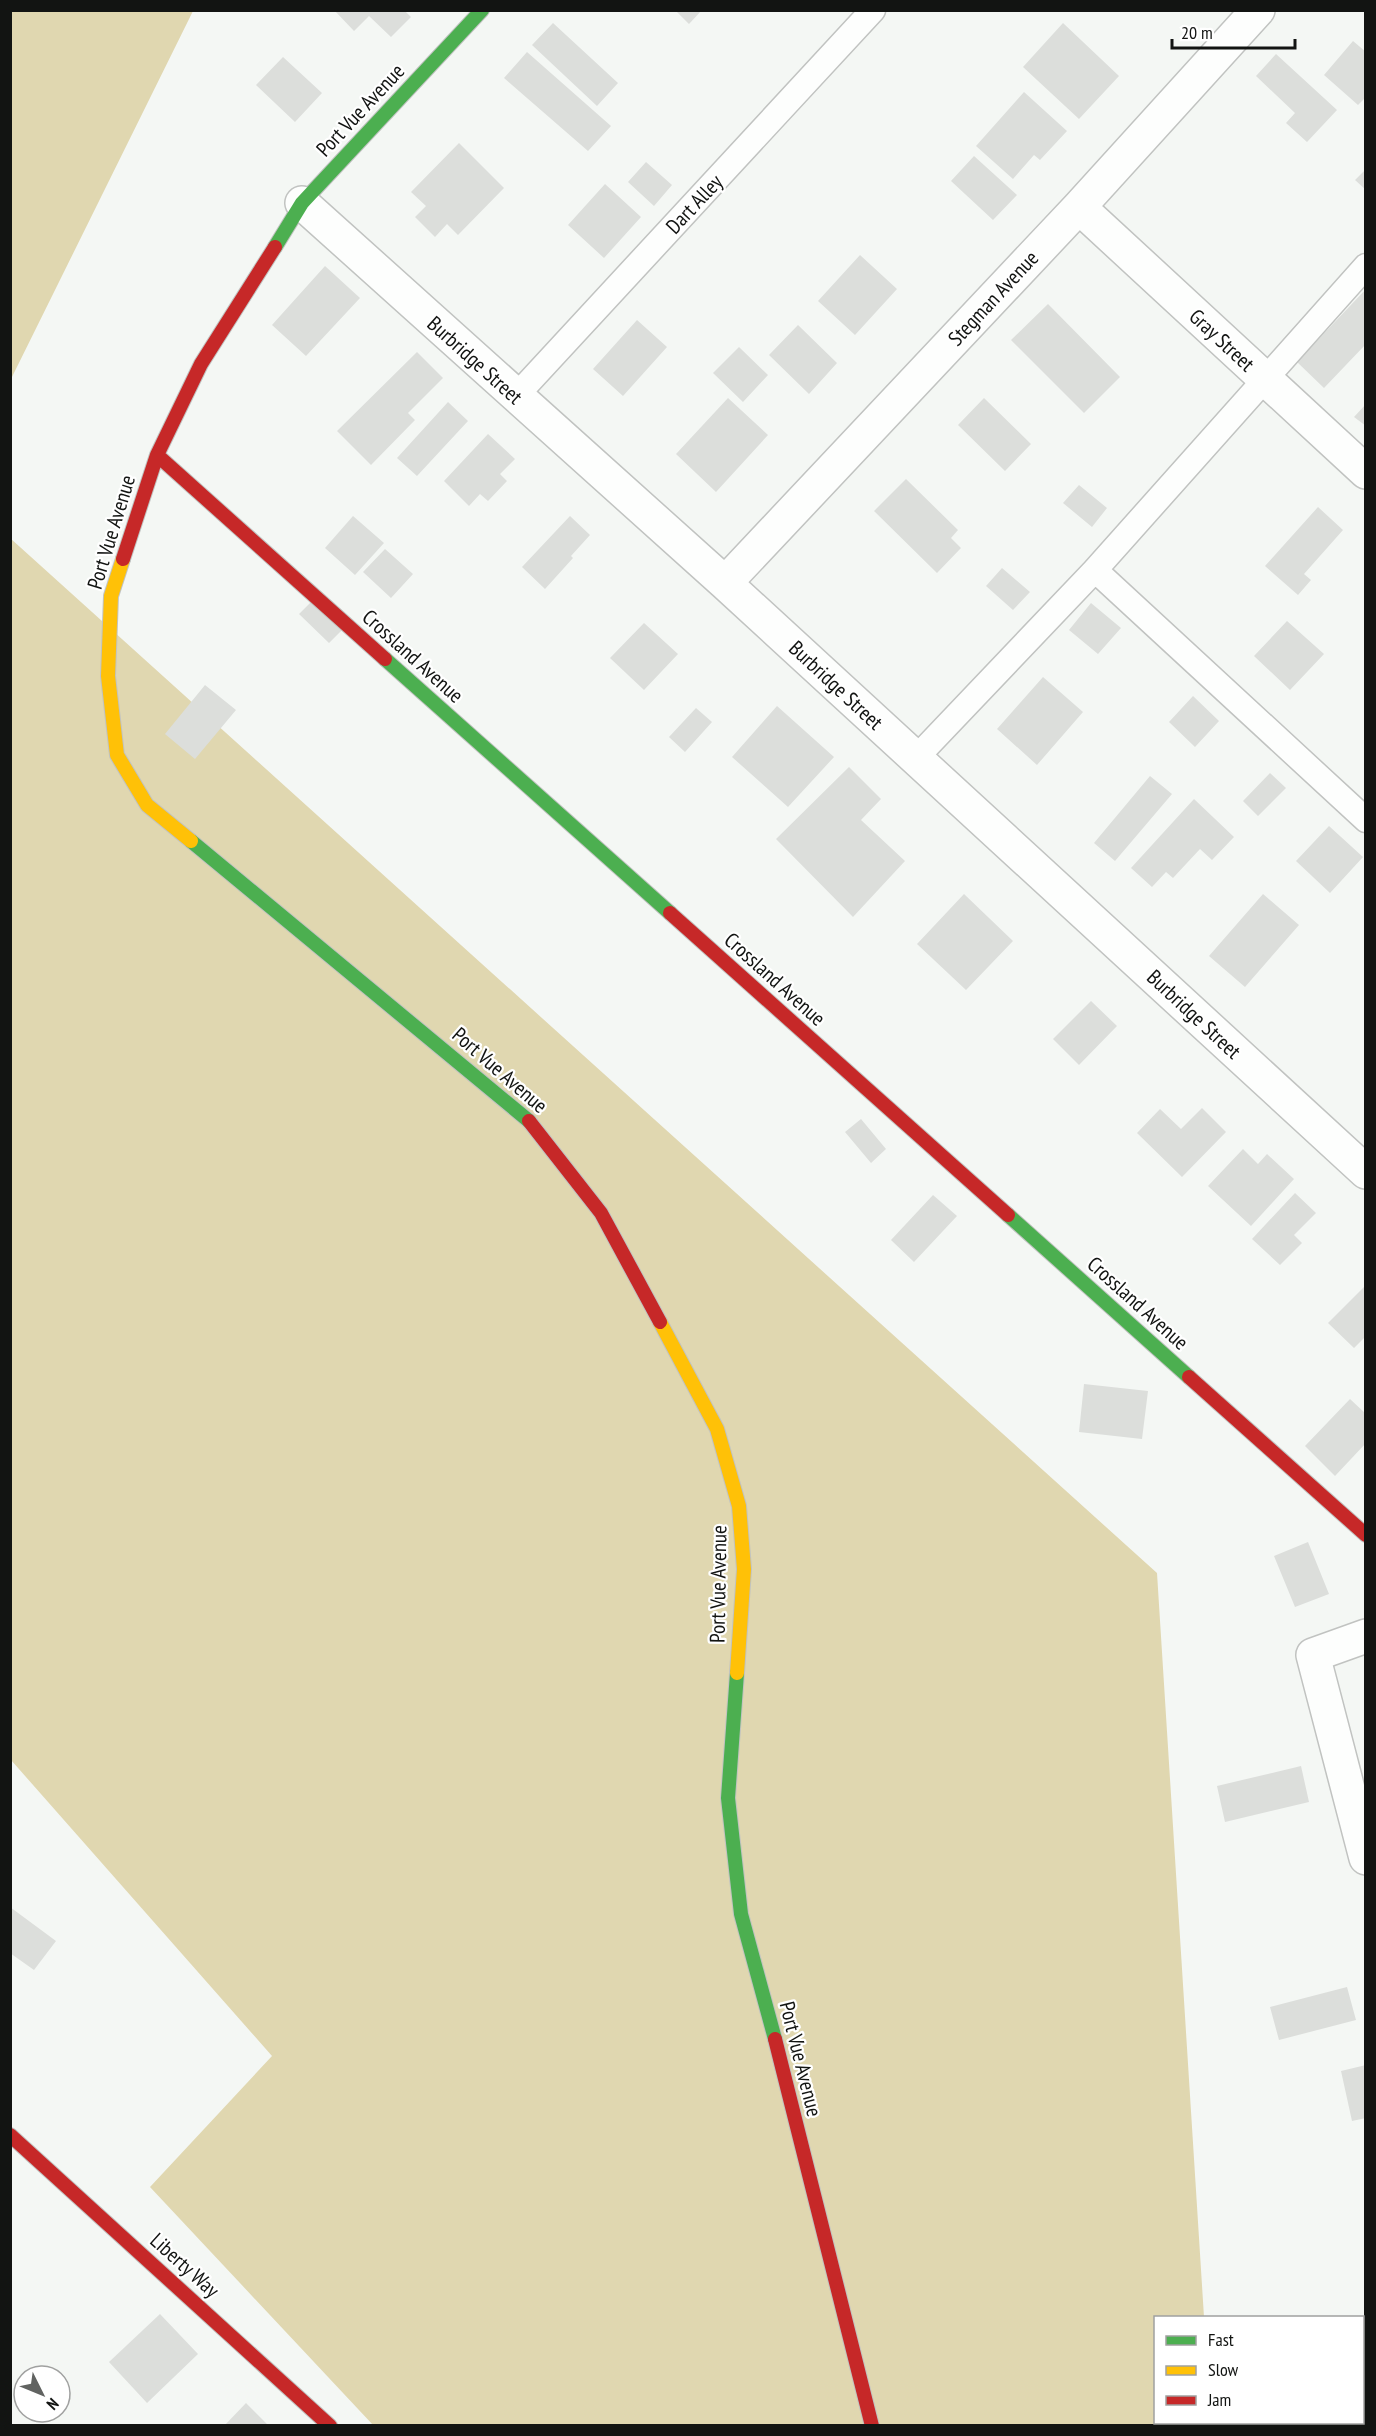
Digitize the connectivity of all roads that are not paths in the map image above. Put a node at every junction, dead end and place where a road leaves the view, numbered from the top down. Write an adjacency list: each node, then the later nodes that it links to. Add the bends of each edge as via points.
1 (483, 10): 4 (street, Port Vue Avenue)
2 (873, 10): 8 (lane, Dart Alley)
3 (1258, 10): 5 (street, Stegman Avenue)
4 (302, 203): 8 (street, Burbridge Street); 9 (street, Port Vue Avenue, via 201,364)
5 (1079, 207): 7 (street, Gray Street); 12 (street, Stegman Avenue)
6 (1365, 266): 7 (lane)
7 (1264, 378): 10 (street, Gray Street); 11 (lane)
8 (515, 397): 12 (street, Burbridge Street)
9 (157, 455): 16 (street, Crossland Avenue); 21 (street, Port Vue Avenue, via 111,596 108,676 117,755 147,805 526,1116 602,1213 717,1429 739,1506 744,1569 728,1798 741,1914)
10 (1365, 472)
11 (1095, 570): 13 (lane); 14 (lane)
12 (725, 583): 13 (street, Burbridge Street)
13 (915, 759): 15 (street, Burbridge Street)
14 (1365, 820)
15 (1365, 1172)
16 (1365, 1535)
17 (1365, 1636): 18 (street, via 1313,1655)
18 (1365, 1858)
19 (10, 2135): 20 (street, Liberty Way)
20 (330, 2426)
21 (872, 2426)

